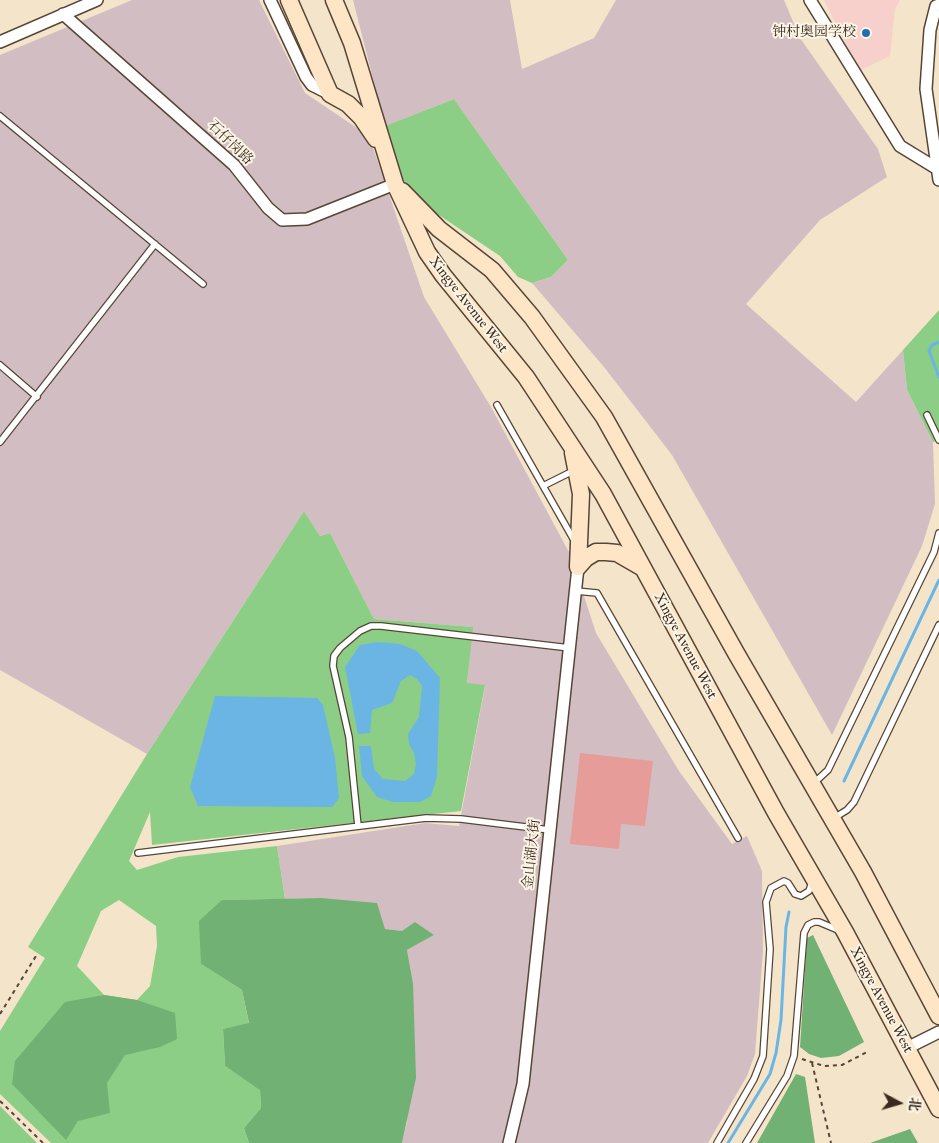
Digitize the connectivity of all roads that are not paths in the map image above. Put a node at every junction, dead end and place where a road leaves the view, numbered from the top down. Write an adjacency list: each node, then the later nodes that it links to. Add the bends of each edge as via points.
1 (96, 0): 7 (street)
2 (270, 0): 9 (street, via 306,77 312,85)
3 (289, 0): 9 (street)
4 (334, 0): 11 (street, Xingye Avenue West, via 352,43)
5 (810, 0): 12 (street, via 900,146)
6 (939, 5): 12 (street, via 930,30 926,90)
7 (63, 14): 8 (street); 14 (street, 石仔岗路, via 234,165 268,208 282,220 307,219)
8 (0, 42)
9 (330, 94): 11 (street, via 348,104 361,117)
10 (0, 116): 15 (lane)
11 (384, 150): 14 (street, Xingye Avenue West)
12 (936, 168): 13 (street)
13 (939, 180)
14 (395, 184): 21 (street, Xingye Avenue West, via 427,252 526,377); 33 (street, via 439,229 492,270 532,317 604,417)
15 (155, 244): 16 (lane); 18 (lane)
16 (203, 284)
17 (0, 365): 18 (lane)
18 (37, 397): 23 (lane)
19 (496, 404): 25 (lane)
20 (927, 415): 22 (lane)
21 (561, 428): 24 (street, via 574,455); 29 (street, Xingye Avenue West)
22 (939, 440)
23 (0, 442)
24 (576, 469): 25 (lane); 27 (street, via 581,494)
25 (543, 486): 27 (lane)
26 (939, 533): 33 (lane, via 934,552 828,770)
27 (579, 549): 28 (street)
28 (578, 567): 29 (street, via 596,552 606,552 617,553); 30 (street, 金山湖大街)
29 (643, 568): 39 (street, Xingye Avenue West)
30 (576, 591): 32 (street, 金山湖大街); 37 (lane, via 597,593)
31 (939, 624): 34 (lane, via 854,802)
32 (570, 648): 35 (lane, via 381,626 370,626 360,631 334,656 333,666 349,737); 36 (street, 金山湖大街)
33 (813, 785): 34 (street)
34 (832, 819): 41 (street)
35 (358, 826): 36 (lane, via 426,818); 38 (lane)
36 (550, 830): 45 (street, 金山湖大街, via 523,1084)
37 (738, 838)
38 (138, 853)
39 (814, 878): 40 (street, Xingye Avenue West); 46 (lane, via 809,891 801,896 784,881 771,888 766,902 770,949 763,1056 754,1079)
40 (845, 932): 43 (street, Xingye Avenue West); 47 (lane, via 819,922 808,926 804,933 794,1056 787,1076)
41 (939, 1016)
42 (939, 1032): 43 (street)
43 (907, 1048): 44 (street, Xingye Avenue West)
44 (939, 1109)
45 (509, 1143)
46 (718, 1143)
47 (746, 1143)

